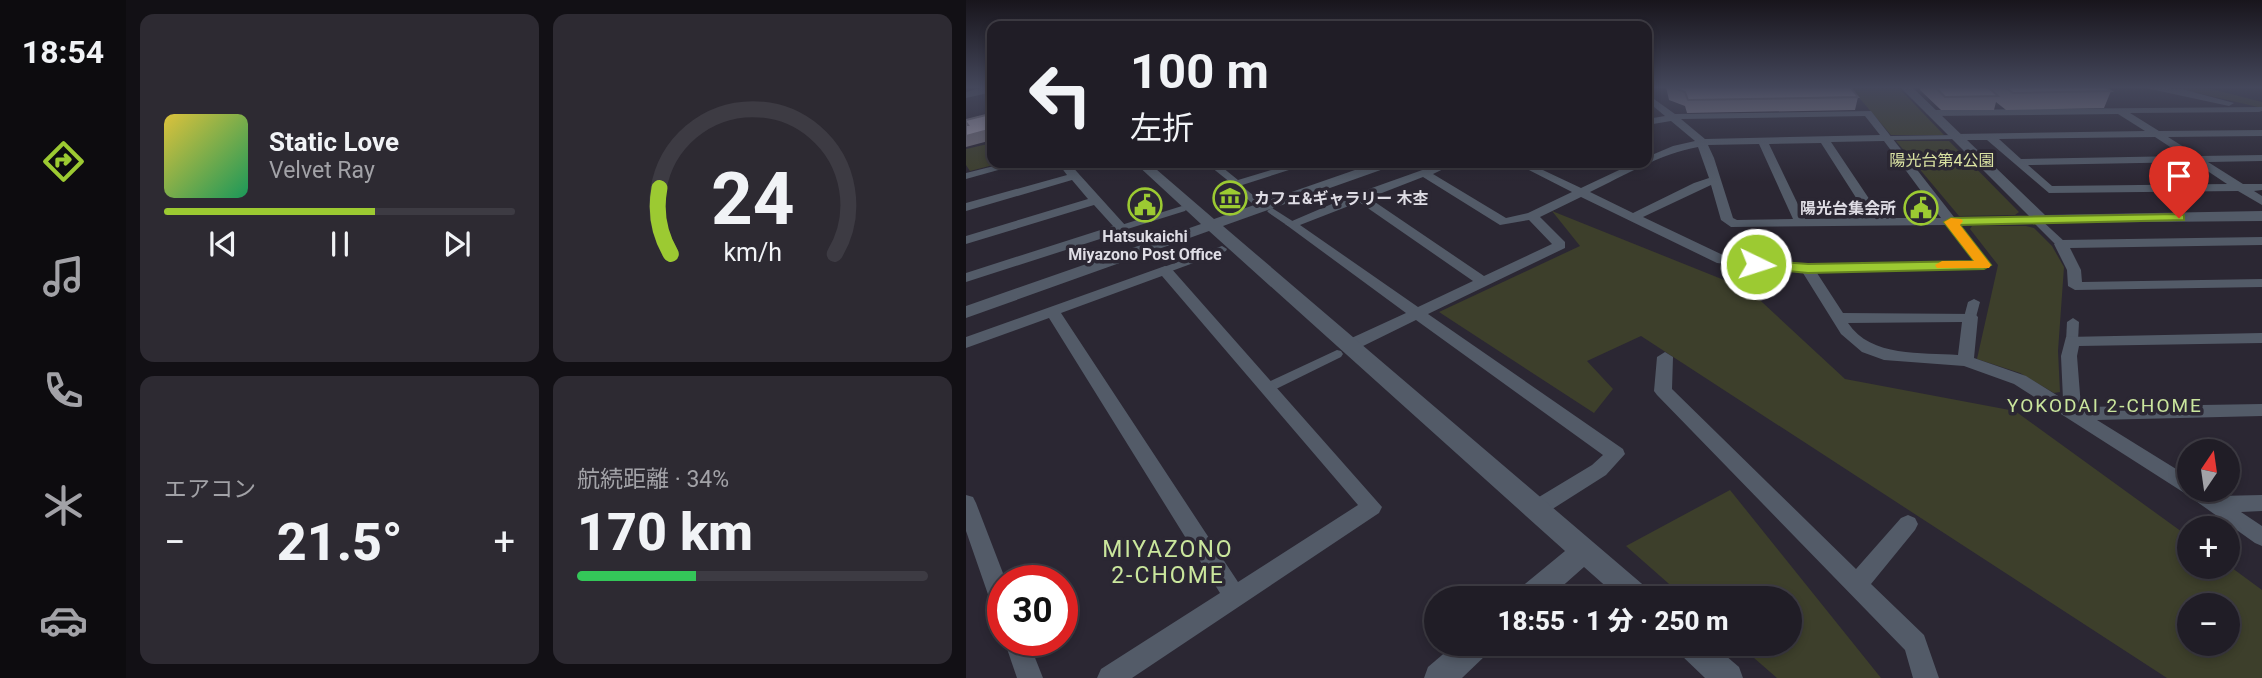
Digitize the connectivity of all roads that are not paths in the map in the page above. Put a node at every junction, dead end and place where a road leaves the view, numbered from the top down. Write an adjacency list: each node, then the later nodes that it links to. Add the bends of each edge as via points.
1 (1674, 119): 12 (street)
2 (1872, 119): 9 (street)
3 (1937, 119): 7 (street)
4 (2132, 119): 6 (street)
5 (2262, 133): 6 (street)
6 (2157, 134): 8 (street); 15 (street)
7 (1956, 137): 8 (street); 9 (street); 46 (street)
8 (1990, 137): 16 (street)
9 (1887, 138): 10 (street); 48 (street)
10 (1824, 139): 11 (street); 47 (street)
11 (1762, 140): 12 (street); 49 (street)
12 (1701, 143): 14 (street); 31 (street)
13 (2262, 158): 15 (street)
14 (1652, 159)
15 (2196, 159): 16 (street); 33 (street)
16 (2019, 162): 33 (street, via 2049,190)
17 (998, 168): 29 (street)
18 (1068, 168): 30 (street)
19 (1147, 168): 51 (street)
20 (1217, 168): 32 (street)
21 (1289, 168): 32 (street)
22 (1373, 168): 51 (street)
23 (1438, 168): 28 (street)
24 (1531, 168): 27 (street)
25 (1540, 168): 27 (street)
26 (1631, 168): 35 (street)
27 (1535, 170): 35 (street)
28 (1424, 173): 36 (street); 43 (street, via 1504,222)
29 (966, 176)
30 (1075, 176): 37 (street); 40 (street)
31 (1714, 180): 45 (street); 49 (street, via 1734,228)
32 (1236, 184): 39 (street)
33 (2241, 187): 34 (street); 38 (street)
34 (2262, 187)
35 (1579, 192): 43 (street); 45 (street)
36 (1360, 197): 50 (street); 60 (street)
37 (1097, 200): 52 (street); 53 (street)
38 (2262, 201)
39 (1257, 203)
40 (966, 206)
41 (1182, 209): 52 (street)
42 (1272, 211): 50 (street)
43 (1532, 216): 60 (street, via 1560,245)
44 (2262, 216): 46 (street)
45 (1632, 218): 57 (street, via 1730,254)
46 (2039, 220): 48 (street); 55 (street)
47 (1878, 222): 48 (street); 49 (street)
48 (1951, 222): 57 (street, via 1982,270)
49 (1801, 223)
50 (1290, 224): 64 (street)
51 (1214, 225): 63 (street); 70 (street)
52 (1121, 228): 59 (street)
53 (966, 240)
54 (2262, 241): 55 (street)
55 (2061, 244): 61 (street, via 2074,270 2074,290)
56 (1222, 248): 58 (street)
57 (1808, 269): 65 (street)
58 (1165, 270): 62 (street); 73 (street)
59 (966, 278)
60 (1483, 282): 64 (street)
61 (2262, 284)
62 (1052, 311): 69 (street); 89 (street)
63 (966, 312)
64 (1416, 314): 70 (street); 81 (street, via 1616,454 1599,470)
65 (1838, 318): 72 (street, via 1855,340 1884,355); 72 (street, via 1972,310)
66 (2073, 322): 68 (street)
67 (2262, 338): 68 (street)
68 (2072, 341): 75 (street)
69 (966, 343)
70 (1344, 350): 73 (street); 81 (street)
71 (1665, 357): 86 (street, via 1663,391)
72 (1966, 361): 75 (street, via 2020,380)
73 (1268, 388): 89 (street, via 1372,507)
74 (2262, 410): 75 (street)
75 (2073, 414): 76 (street)
76 (2177, 479)
77 (2212, 502): 80 (street)
78 (966, 503): 85 (street)
79 (2262, 503): 80 (street)
80 (2215, 504): 83 (street)
81 (1536, 509): 84 (street)
82 (1908, 524): 86 (street)
83 (2262, 537)
84 (1584, 551): 87 (street); 88 (street)
85 (989, 565)
86 (1857, 584): 97 (street, via 1915,643)
87 (1543, 586)
88 (1624, 586)
89 (1235, 597): 94 (street)
90 (1022, 656): 93 (street)
91 (1464, 656): 95 (street)
92 (1703, 656): 96 (street)
93 (1030, 678)
94 (1110, 678)
95 (1439, 678)
96 (1728, 678)
97 (1926, 678)

